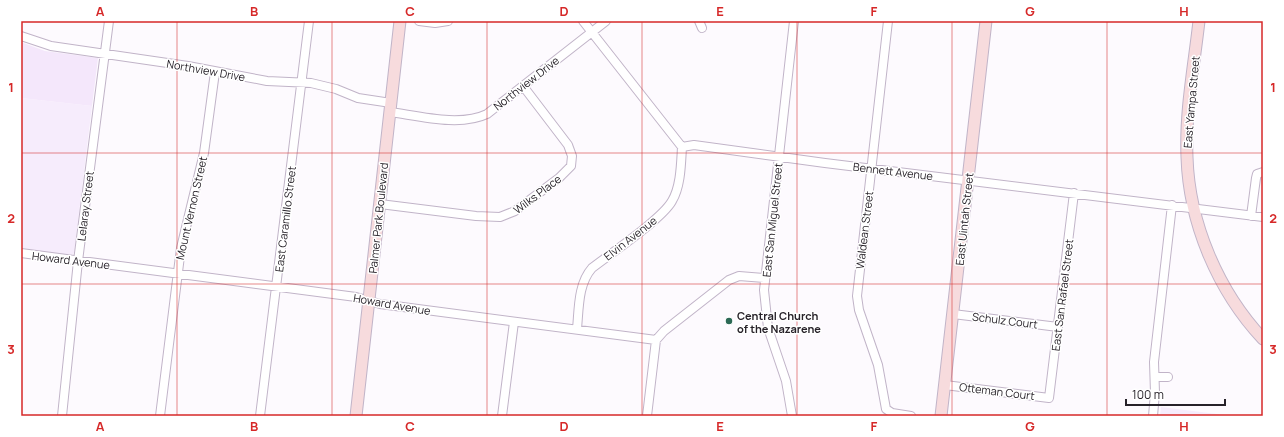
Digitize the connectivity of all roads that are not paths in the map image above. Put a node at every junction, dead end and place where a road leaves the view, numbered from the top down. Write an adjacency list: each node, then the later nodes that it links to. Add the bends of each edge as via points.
1 (109, 21): 14 (street, Lelaray Street)
2 (310, 21): 16 (street, East Caramillo Street)
3 (400, 21): 18 (main road, Palmer Park Boulevard)
4 (420, 21): 5 (street)
5 (448, 21)
6 (584, 21): 12 (street)
7 (606, 21): 12 (street, Northview Drive)
8 (794, 21): 20 (street, East San Miguel Street)
9 (888, 21): 21 (street, Waldean Street)
10 (986, 21): 23 (main road, East Uintah Street)
11 (1199, 21): 27 (main road, East Yampa Street, via 1186,135)
12 (592, 32): 17 (street, Northview Drive); 19 (street)
13 (21, 36): 14 (street, Northview Drive, via 51,46)
14 (104, 53): 15 (street, Northview Drive); 31 (street, Lelaray Street)
15 (215, 72): 16 (street, Northview Drive, via 267,81); 32 (street, Mount Vernon Street, via 204,153 180,248)
16 (302, 82): 18 (street, Northview Drive, via 336,89); 34 (street, East Caramillo Street)
17 (523, 86): 18 (street, Northview Drive, via 487,114 472,120 454,120); 25 (street, Wilks Place, via 571,151 571,166 559,178 515,211 500,217)
18 (390, 108): 25 (main road, Palmer Park Boulevard)
19 (682, 147): 20 (street, Bennett Avenue, via 694,145); 39 (street, Elvin Avenue, via 677,189 672,202 662,214 587,274 582,284)
20 (779, 156): 21 (street, Bennett Avenue); 33 (street, East San Miguel Street)
21 (871, 168): 23 (street, Bennett Avenue); 53 (street, Waldean Street, via 857,285 858,304 878,365 886,409 892,413)
22 (1263, 172): 28 (street, via 1257,174)
23 (968, 180): 24 (street, Bennett Avenue); 36 (main road, East Uintah Street)
24 (1074, 192): 26 (street, Bennett Avenue); 38 (street, East San Rafael Street)
25 (380, 204): 35 (main road, Palmer Park Boulevard)
26 (1172, 204): 27 (street, Bennett Avenue); 42 (street, via 1154,362)
27 (1192, 207): 28 (street, Bennett Avenue); 40 (main road, East Yampa Street, via 1223,282)
28 (1251, 216): 29 (street, Bennett Avenue)
29 (1263, 217)
30 (21, 253): 31 (street, Howard Avenue)
31 (78, 261): 32 (street, Howard Avenue); 46 (street, Lelaray Street)
32 (178, 274): 34 (street, Howard Avenue); 47 (street, Mount Vernon Street)
33 (765, 278): 41 (street, via 739,276 729,280); 52 (street, East San Miguel Street, via 768,328 786,381)
34 (276, 287): 35 (street, Howard Avenue); 48 (street, East Caramillo Street)
35 (368, 300): 37 (street, Howard Avenue, via 380,304); 49 (main road, Palmer Park Boulevard)
36 (953, 314): 38 (street, Schulz Court); 44 (main road, East Uintah Street)
37 (514, 322): 39 (street, Howard Avenue); 50 (street)
38 (1058, 327): 45 (street, East San Rafael Street)
39 (577, 329): 41 (street, Howard Avenue)
40 (1263, 339)
41 (656, 340): 51 (street)
42 (1155, 377): 43 (street); 55 (street)
43 (1168, 377)
44 (945, 385): 45 (street, Otteman Court); 54 (main road, East Uintah Street)
45 (1049, 398)
46 (62, 416)
47 (160, 416)
48 (260, 416)
49 (356, 416)
50 (502, 416)
51 (647, 416)
52 (792, 416)
53 (911, 416)
54 (941, 416)
55 (1153, 416)

